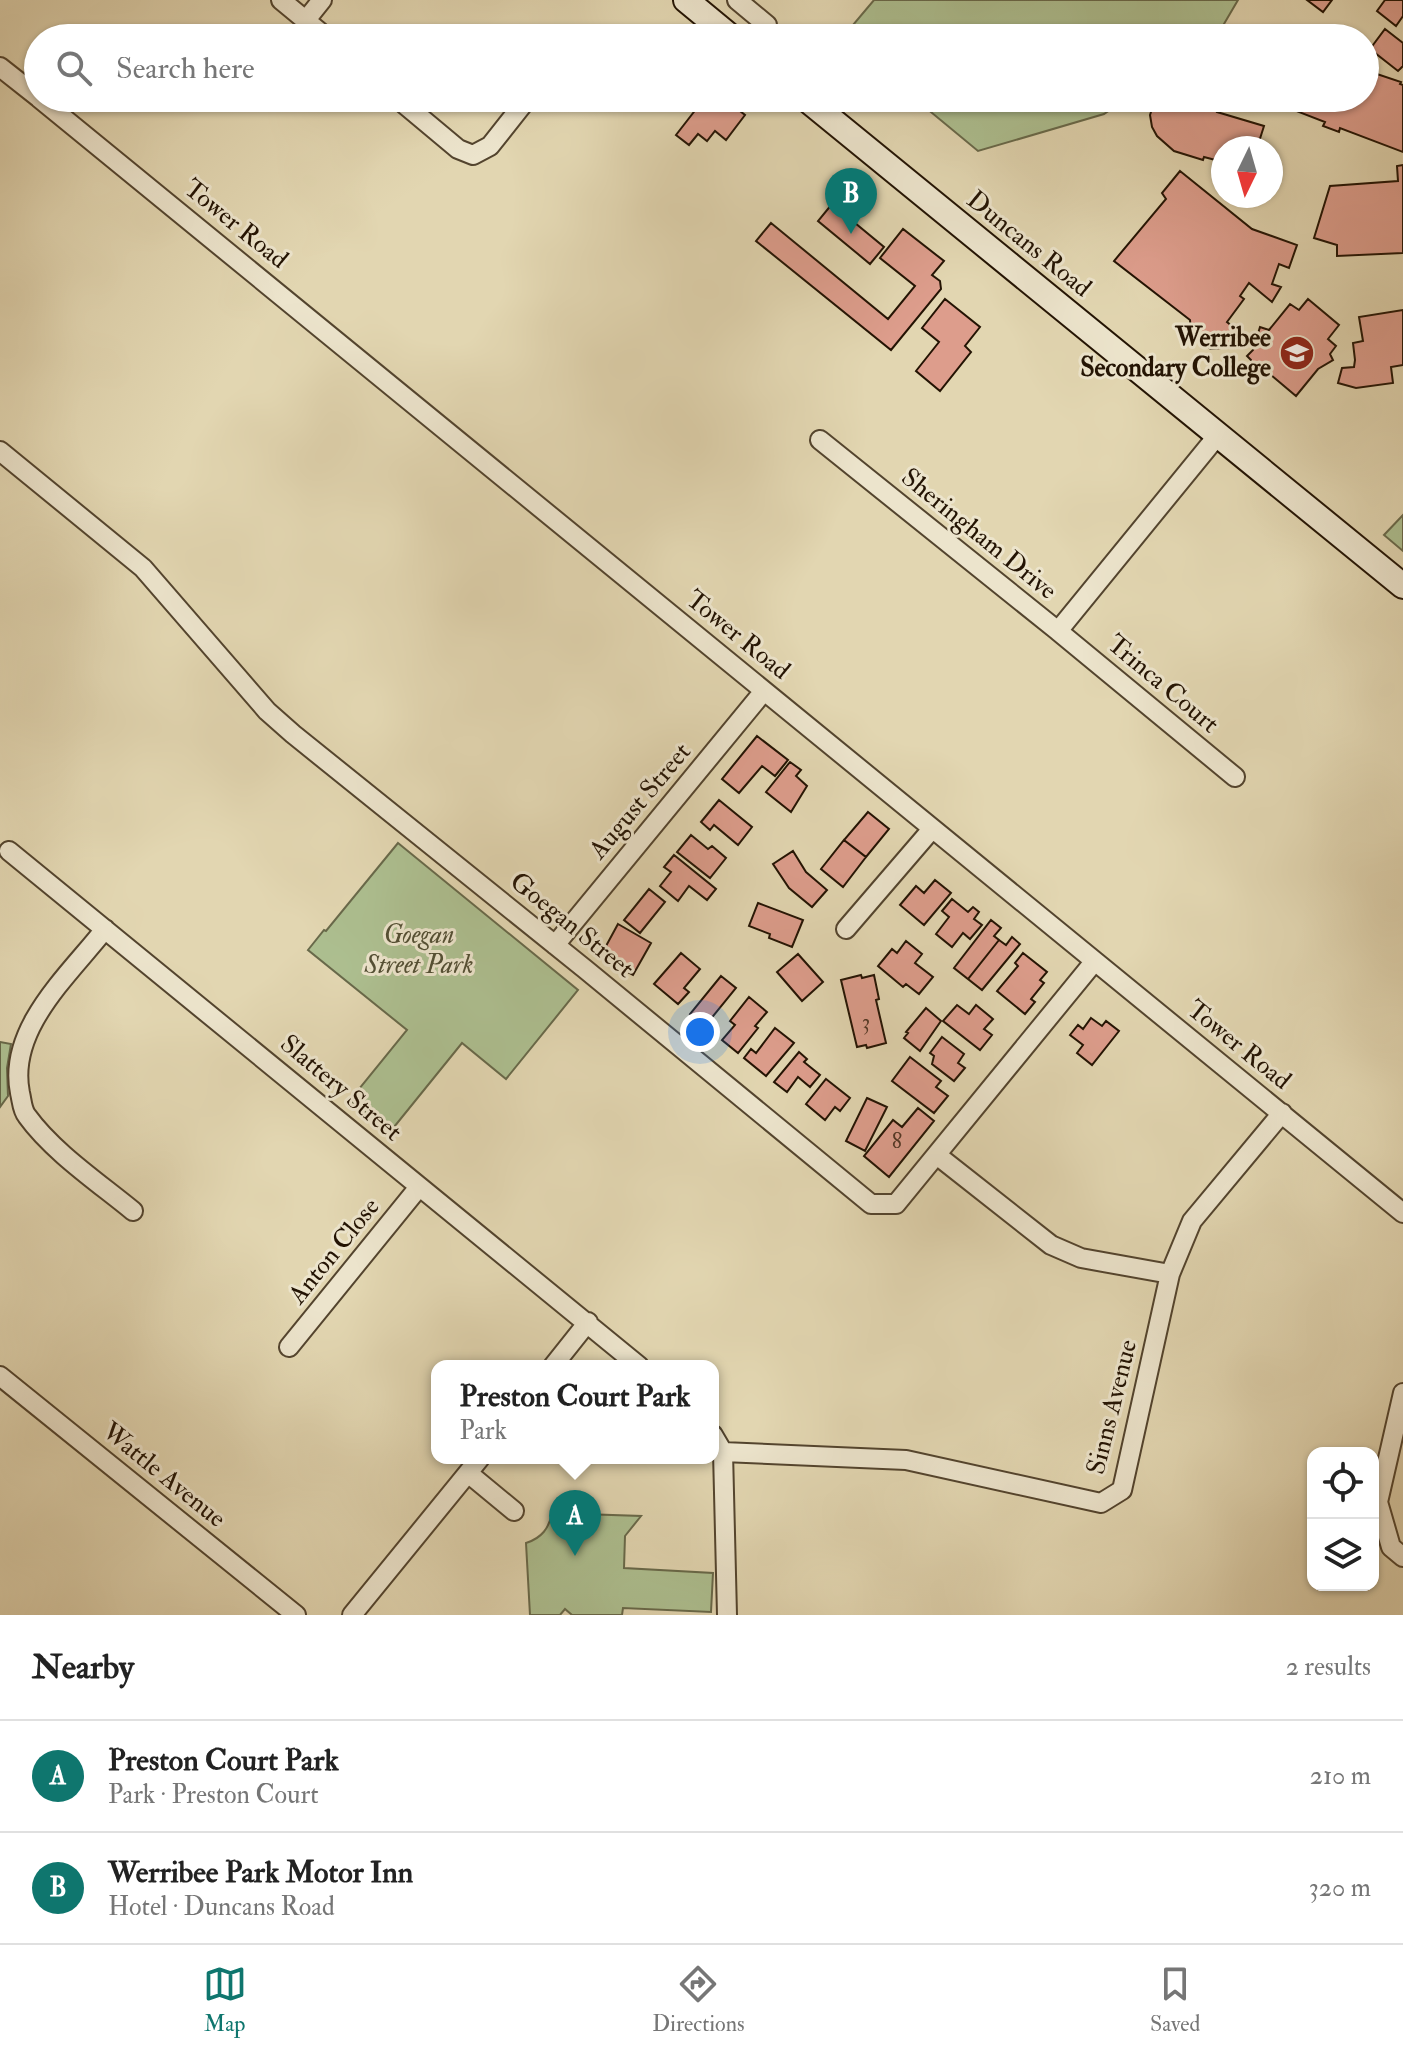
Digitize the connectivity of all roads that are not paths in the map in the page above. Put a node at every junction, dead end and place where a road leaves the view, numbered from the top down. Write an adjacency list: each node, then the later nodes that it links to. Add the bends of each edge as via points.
1 (281, 0): 5 (street)
2 (322, 0): 5 (street)
3 (686, 0): 7 (main road)
4 (737, 0): 8 (street)
5 (306, 20): 6 (street)
6 (311, 24)
7 (715, 24)
8 (766, 24)
9 (0, 67): 10 (street, Tower Road)
10 (24, 86)
11 (56, 112): 20 (street, Tower Road)
12 (414, 112): 13 (street, via 473,155 490,146)
13 (517, 112)
14 (822, 112): 15 (main road, Duncans Road)
15 (1218, 435): 18 (main road, Duncans Road); 19 (street, Sheringham Drive)
16 (820, 440): 19 (street, Sheringham Drive)
17 (0, 451): 26 (street, Goegan Street, via 143,568 267,711)
18 (1403, 586)
19 (1058, 631): 21 (street, Trinca Court)
20 (764, 691): 22 (street, Tower Road); 26 (street, August Street)
21 (1235, 777)
22 (932, 829): 25 (street); 27 (street, Tower Road)
23 (9, 851): 24 (street, Slattery Street)
24 (105, 929): 30 (street, Slattery Street); 31 (street, via 42,1008 24,1041 17,1078 24,1114)
25 (846, 929)
26 (555, 945): 29 (street, Goegan Street, via 871,1204 896,1204)
27 (1094, 962): 28 (street, Tower Road); 29 (street, Goegan Street)
28 (1282, 1113): 32 (street, Tower Road); 33 (street, Sinns Avenue, via 1192,1221)
29 (938, 1156): 33 (street, via 1051,1245 1081,1258)
30 (419, 1187): 34 (street, Slattery Street); 35 (street, Anton Close)
31 (133, 1211)
32 (1403, 1213)
33 (1170, 1274): 41 (street, Sinns Avenue, via 1122,1490 1101,1503 906,1460)
34 (588, 1322): 36 (street); 37 (street, Slattery Street)
35 (289, 1347)
36 (558, 1360)
37 (632, 1360)
38 (0, 1376): 45 (street, Wattle Avenue)
39 (1403, 1393): 44 (street, via 1378,1502 1391,1547)
40 (719, 1445): 41 (street)
41 (723, 1452): 47 (street)
42 (474, 1465): 43 (street); 46 (street)
43 (514, 1511)
44 (1403, 1557)
45 (296, 1615)
46 (352, 1615)
47 (727, 1615)

